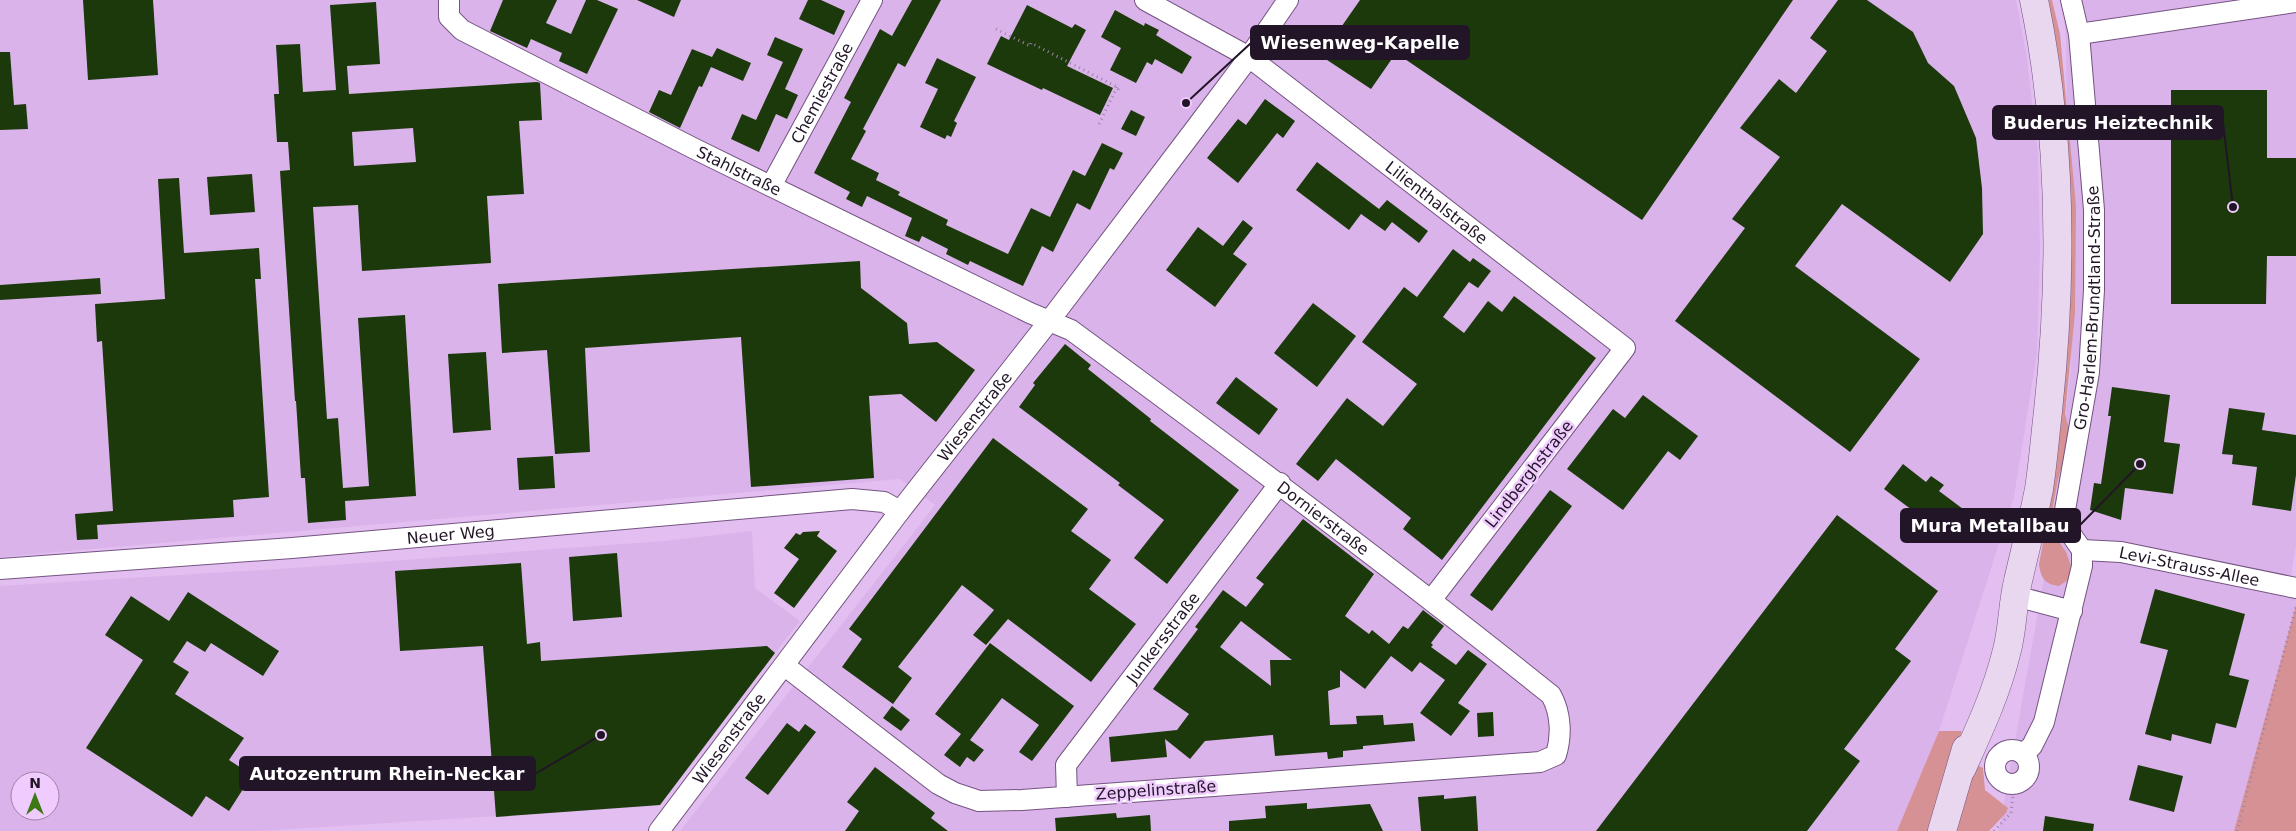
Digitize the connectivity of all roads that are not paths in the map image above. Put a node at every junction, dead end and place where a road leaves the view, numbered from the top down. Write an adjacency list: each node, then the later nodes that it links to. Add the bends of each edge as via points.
1 (449, 0): 10 (street, Stahlstraße, via 450,17 462,30)
2 (872, 0): 10 (street, Chemiestraße)
3 (1145, 0): 9 (street, Lilienthalstraße)
4 (1288, 0): 9 (street, Wiesenstraße)
5 (2034, 0): 18 (main road, via 2052,114 2059,206 2056,338 2039,488)
6 (2071, 0): 8 (street, Gro-Harlem-Brundtland-Straße)
7 (2296, 2): 8 (street)
8 (2079, 34): 15 (street, Gro-Harlem-Brundtland-Straße, via 2094,210 2094,290 2088,372 2065,510 2068,530)
9 (1249, 57): 11 (street, Wiesenstraße); 12 (street, Lilienthalstraße)
10 (771, 186): 11 (street, Stahlstraße)
11 (1050, 320): 13 (street, Dornierstraße, via 1071,330); 14 (street, Wiesenstraße)
12 (1626, 348): 19 (street, Lindberghstraße)
13 (1280, 483): 19 (street, Dornierstraße); 24 (street, Junkersstraße, via 1066,765)
14 (900, 510): 16 (street, Neuer Weg, via 884,502 852,499 292,548); 21 (street, Wiesenstraße)
15 (2082, 550): 17 (street, Levi-Strauss-Allee, via 2121,552); 20 (street, via 2082,566)
16 (0, 569)
17 (2296, 588)
18 (2015, 596): 20 (street); 26 (main road, via 1993,645 1962,768)
19 (1432, 600): 22 (street, Dornierstraße, via 1551,695 1558,708)
20 (2072, 611): 23 (street, via 2044,722 2032,746)
21 (785, 666): 24 (street, Zeppelinstraße, via 955,794 979,801); 25 (street, Wiesenstraße)
22 (1560, 742): 24 (street, Zeppelinstraße, via 1556,755 1540,762)
23 (2023, 754): 23 (street, via 2028,764 2024,779 2014,785 1998,779 1994,768 1998,757 2012,750)
24 (1067, 797)
25 (658, 831)
26 (1942, 831)

